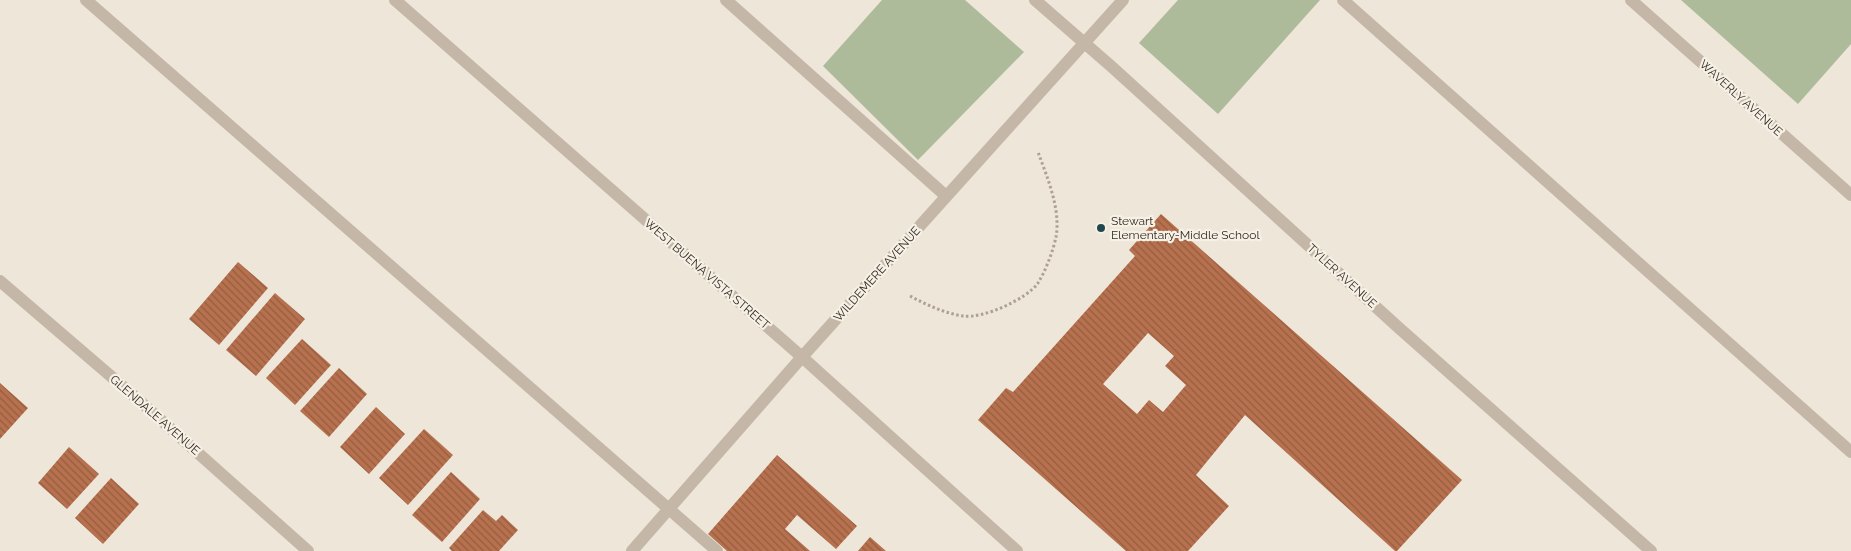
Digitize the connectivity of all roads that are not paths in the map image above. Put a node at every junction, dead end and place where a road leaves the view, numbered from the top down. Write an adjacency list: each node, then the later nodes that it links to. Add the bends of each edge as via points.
1 (86, 0): 14 (street)
2 (395, 0): 12 (street, WEST BUENA VISTA STREET)
3 (726, 0): 10 (street)
4 (1035, 0): 8 (street, TYLER AVENUE)
5 (1123, 0): 8 (street, WILDEMERE AVENUE)
6 (1343, 0): 13 (street)
7 (1631, 0): 9 (street, WAVERLY AVENUE)
8 (1084, 43): 10 (street, WILDEMERE AVENUE); 19 (street, TYLER AVENUE)
9 (1851, 195)
10 (946, 196): 12 (street, WILDEMERE AVENUE)
11 (0, 281): 15 (street, GLENDALE AVENUE)
12 (802, 357): 14 (street, WILDEMERE AVENUE); 18 (street, WEST BUENA VISTA STREET)
13 (1851, 452)
14 (669, 509): 16 (street, WILDEMERE AVENUE); 17 (street)
15 (308, 551)
16 (632, 551)
17 (717, 551)
18 (1017, 551)
19 (1651, 551)

